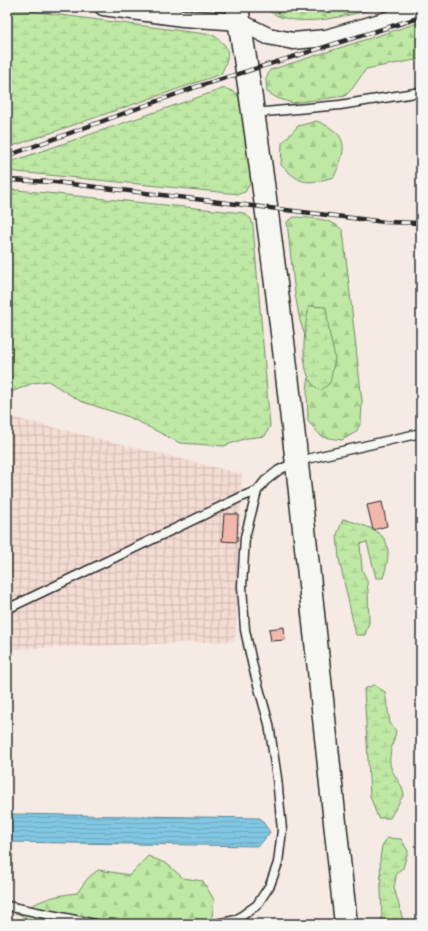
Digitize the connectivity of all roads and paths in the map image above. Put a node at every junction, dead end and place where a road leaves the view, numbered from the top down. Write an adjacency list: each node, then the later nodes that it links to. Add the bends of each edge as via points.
1 (102, 7): 3 (street, via 183,18)
2 (421, 10): 3 (street, via 326,38 293,41 268,36)
3 (238, 15): 5 (street)
4 (421, 92): 5 (lane, via 340,105)
5 (254, 113): 7 (street)
6 (421, 433): 7 (lane)
7 (298, 461): 8 (lane, via 279,470 265,481); 13 (street)
8 (258, 491): 9 (lane); 12 (lane, via 245,538 242,586 244,630 269,724 277,778 281,837 278,863 270,885 257,905 236,920)
9 (7, 609)
10 (7, 906): 11 (lane)
11 (95, 924)
12 (216, 924)
13 (346, 924)

